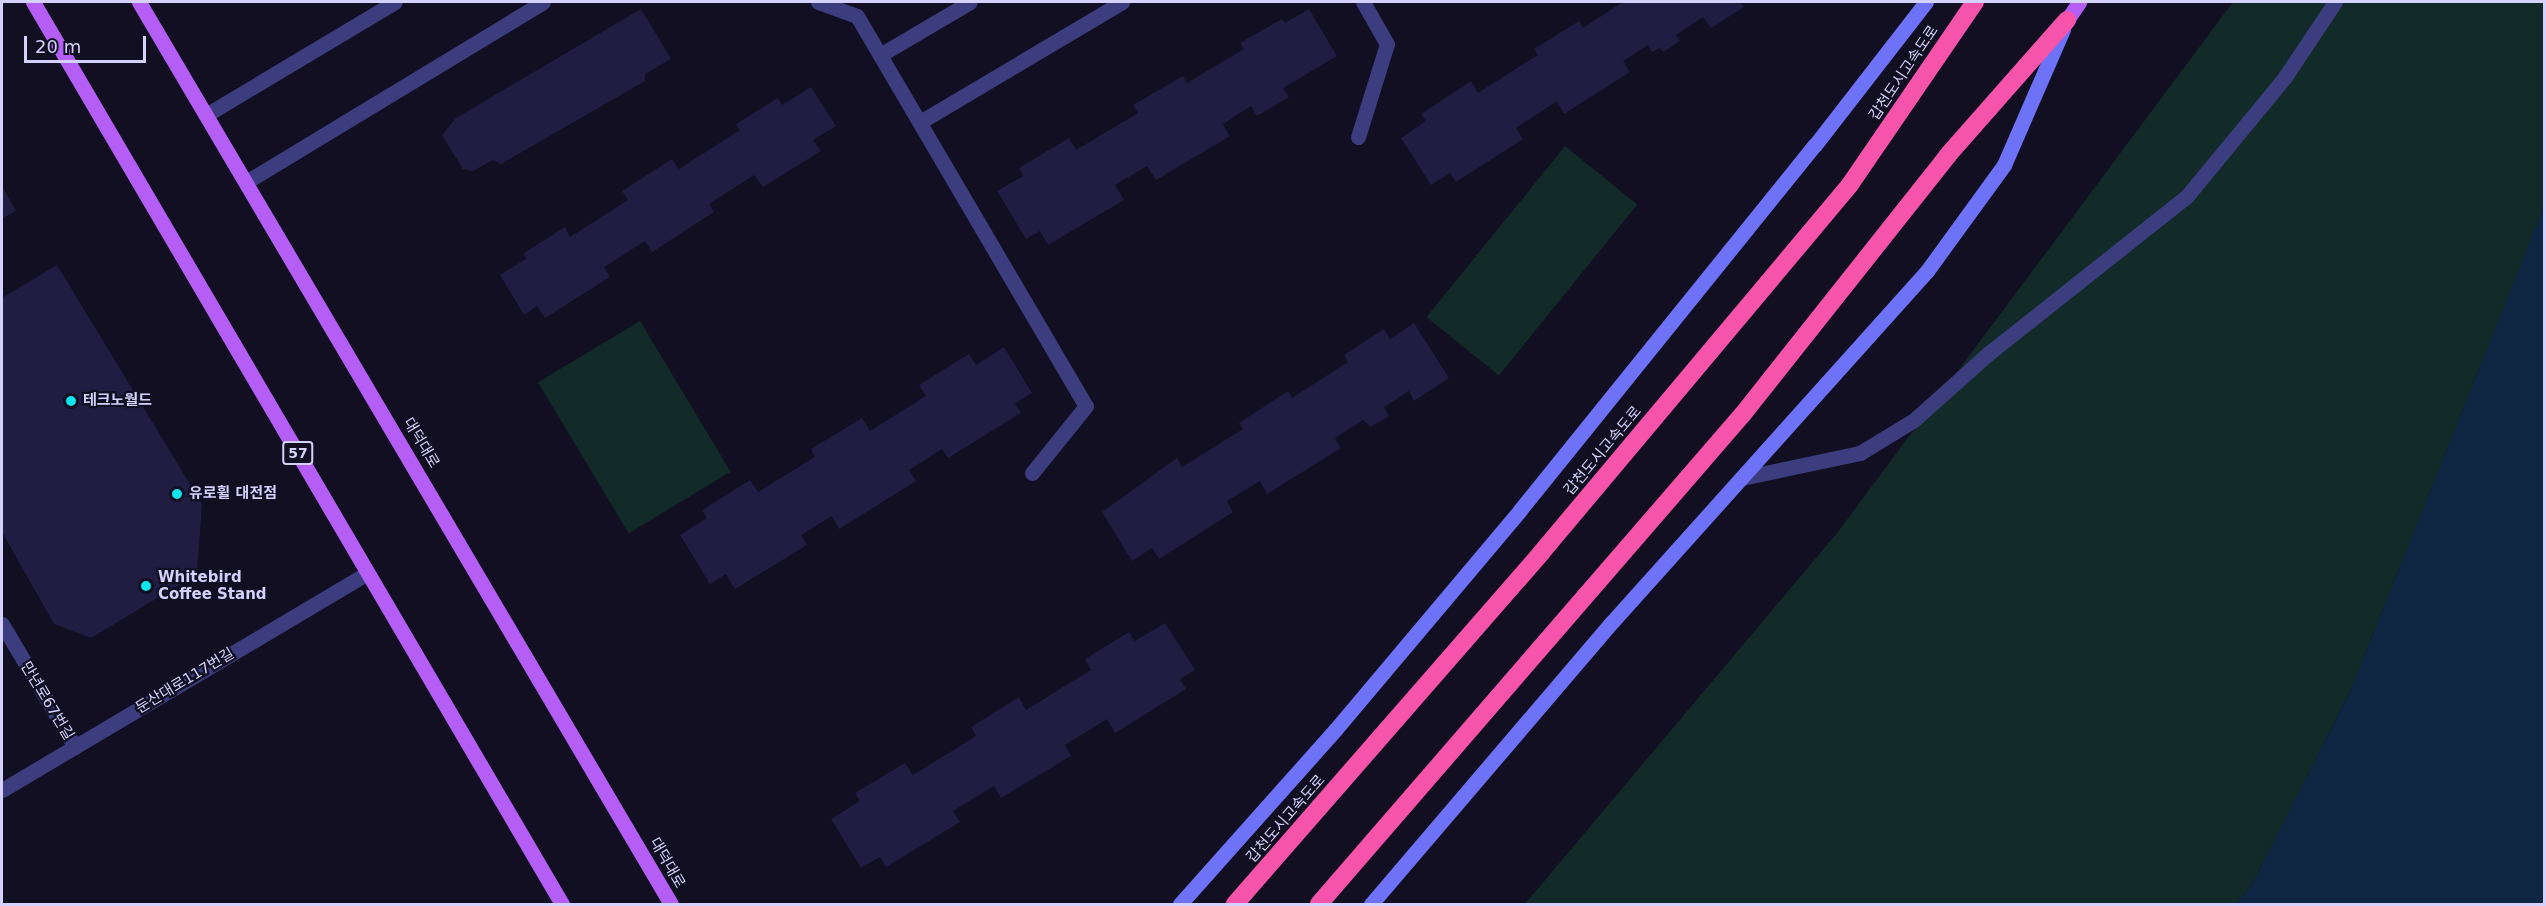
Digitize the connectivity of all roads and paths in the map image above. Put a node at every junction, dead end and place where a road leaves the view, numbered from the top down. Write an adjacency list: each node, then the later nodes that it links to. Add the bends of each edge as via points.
1 (33, 2): 21 (main road, 57)
2 (140, 2): 15 (main road, 대덕대로)
3 (395, 2): 15 (street)
4 (543, 2): 18 (street)
5 (818, 2): 14 (street, via 857,16)
6 (970, 2): 14 (street)
7 (1122, 2): 16 (street)
8 (1363, 2): 17 (street, via 1387,44)
9 (1926, 2): 27 (street, via 1520,510 1335,730)
10 (1975, 2): 28 (highway, 갑천도시고속도로, via 1849,186 1541,553)
11 (2079, 2): 13 (main road)
12 (2335, 2): 20 (street, via 2285,77 2187,196 1989,353 1914,420 1860,453)
13 (2067, 20): 20 (street, via 1997,175 1927,271); 29 (highway, via 1948,154 1743,414)
14 (880, 55): 16 (street)
15 (206, 115): 18 (main road, 대덕대로)
16 (920, 122): 19 (street, via 1086,406)
17 (1358, 137)
18 (246, 182): 26 (main road, 대덕대로)
19 (1032, 472)
20 (1742, 477): 30 (street, via 1612,622)
21 (368, 573): 23 (street, 둔산대로117번길); 25 (main road, 57)
22 (2, 624): 23 (street, 만년로67번길)
23 (75, 747): 24 (street, 둔산대로117번길)
24 (2, 790)
25 (562, 904)
26 (671, 904)
27 (1180, 904)
28 (1235, 904)
29 (1319, 904)
30 (1371, 904)

